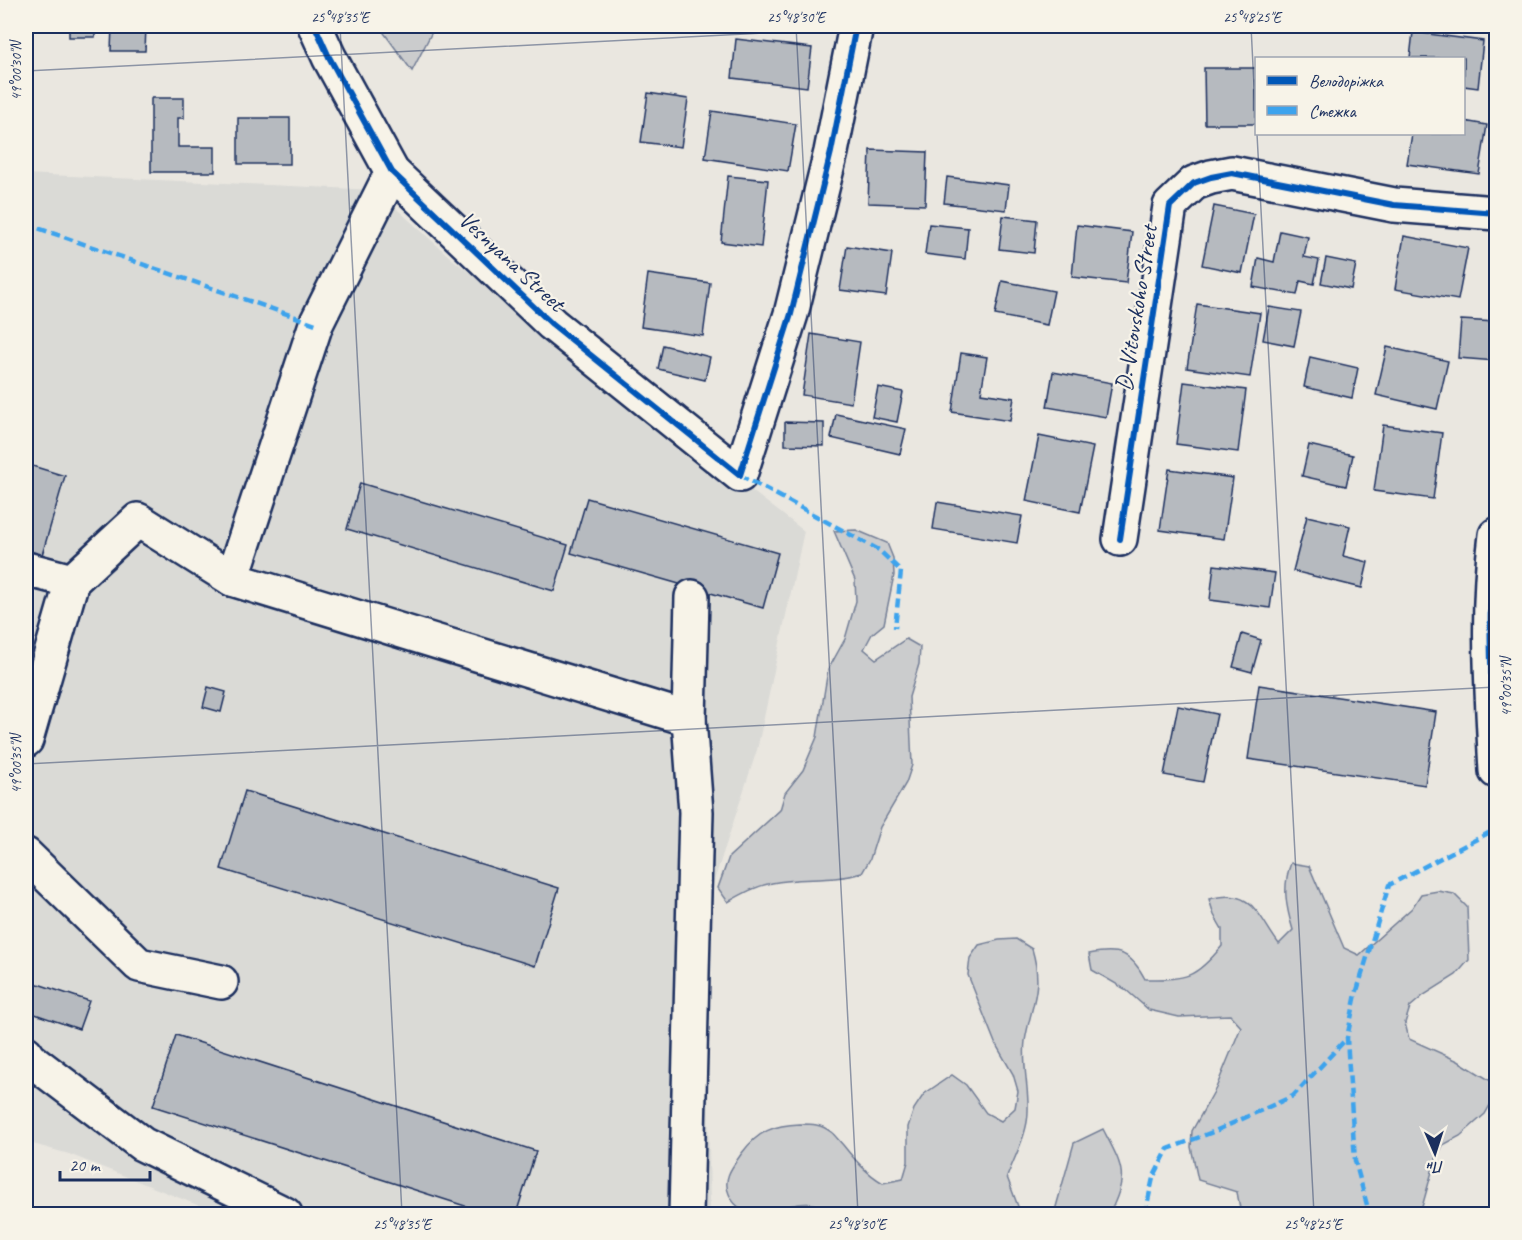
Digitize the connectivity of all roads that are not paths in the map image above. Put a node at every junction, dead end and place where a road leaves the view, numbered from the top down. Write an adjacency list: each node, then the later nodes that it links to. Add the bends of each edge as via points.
1 (315, 26): 3 (street, Vesnyana Street)
2 (855, 26): 3 (street, Vesnyana Street, via 831,152 791,314 740,475 552,324)
3 (392, 172): 8 (street, via 316,324)
4 (1497, 213): 6 (street, D. Vitovskoho Street, via 1394,205 1232,173 1194,183 1170,206)
5 (1497, 534): 14 (street, via 1491,573 1491,673)
6 (1120, 539)
7 (26, 568): 9 (street)
8 (232, 579): 9 (street, via 138,520); 12 (street)
9 (72, 581): 11 (street)
10 (692, 597): 12 (street)
11 (32, 697): 13 (street)
12 (689, 718): 19 (street, via 696,812)
13 (26, 740)
14 (1497, 771)
15 (26, 855): 16 (street, via 139,965)
16 (221, 982)
17 (26, 1053): 18 (street, via 142,1144)
18 (285, 1215)
19 (686, 1215)

